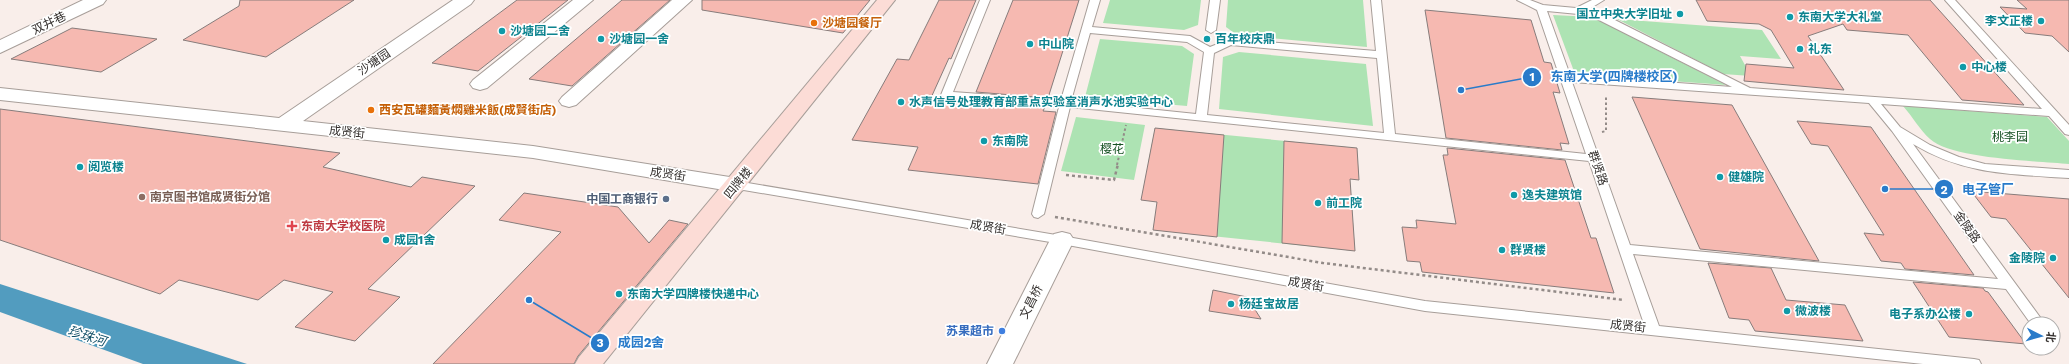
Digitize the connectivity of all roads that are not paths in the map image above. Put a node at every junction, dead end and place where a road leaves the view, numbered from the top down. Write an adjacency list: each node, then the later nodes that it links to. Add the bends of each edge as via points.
1 (97, 0): 19 (street, 双井巷)
2 (465, 0): 31 (street, 沙塘园)
3 (584, 0): 23 (street)
4 (683, 0): 27 (street)
5 (886, 0): 37 (street, 四牌楼)
6 (985, 0): 28 (lane, via 946,95)
7 (1095, 0): 15 (lane)
8 (1215, 0): 16 (lane)
9 (1376, 0): 21 (lane)
10 (1522, 0): 13 (lane)
11 (1599, 0): 14 (lane)
12 (1950, 0): 29 (lane)
13 (1541, 8): 14 (lane, via 1578,11); 22 (lane, 群贤路)
14 (1583, 8): 24 (lane)
15 (1087, 30): 17 (lane); 28 (lane)
16 (1211, 30): 17 (lane); 18 (lane)
17 (1190, 39): 20 (lane)
18 (1230, 42): 20 (lane); 21 (lane)
19 (0, 47)
20 (1209, 51): 30 (lane)
21 (1382, 55): 34 (lane)
22 (1566, 78): 24 (lane); 35 (lane, 群贤路)
23 (480, 84)
24 (1752, 92): 26 (lane)
25 (0, 94): 31 (street, 成贤街)
26 (1872, 100): 29 (lane); 32 (lane, 金陵路)
27 (569, 101)
28 (1065, 104): 30 (lane); 38 (lane)
29 (2052, 113): 33 (lane)
30 (1201, 118): 34 (lane)
31 (283, 125): 37 (street, 成贤街, via 533,152)
32 (1896, 129): 36 (lane, via 1926,147 1971,165); 41 (lane, 金陵路)
33 (2069, 132)
34 (1390, 137): 35 (lane)
35 (1594, 158): 40 (lane, 群贤路)
36 (2069, 174)
37 (736, 185): 39 (lane, 成贤街); 44 (street, 四牌楼)
38 (1038, 214)
39 (1062, 240): 43 (lane, 成贤街, via 1425,306); 45 (street, 文昌桥)
40 (1625, 249): 41 (lane); 43 (lane, 群贤路)
41 (2010, 285): 42 (lane, 金陵路)
42 (2032, 316)
43 (1653, 329): 46 (lane, 成贤街)
44 (588, 364)
45 (1000, 364)
46 (1974, 364)

